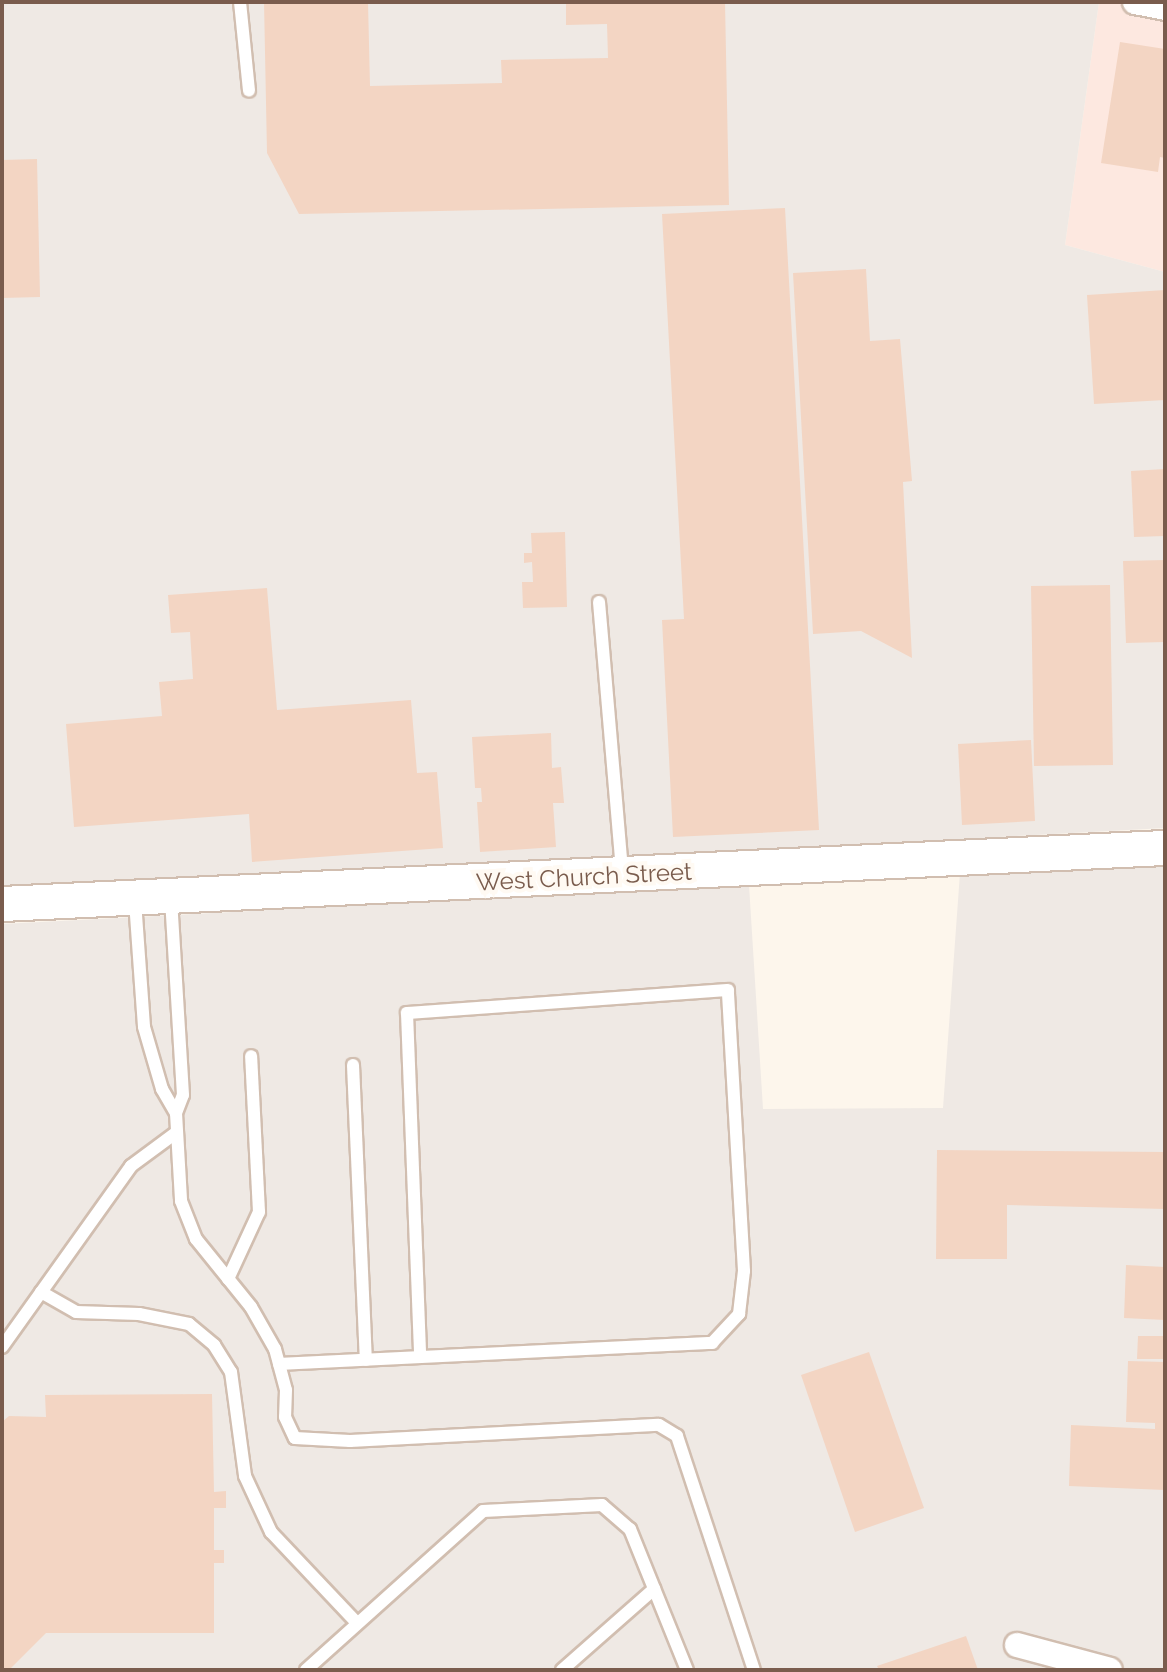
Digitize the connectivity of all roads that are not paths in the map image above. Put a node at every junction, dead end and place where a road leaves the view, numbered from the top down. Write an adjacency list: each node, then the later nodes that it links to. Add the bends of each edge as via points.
1 (240, 2): 4 (lane)
2 (1135, 2): 3 (street)
3 (1165, 8)
4 (249, 91)
5 (599, 602): 7 (lane)
6 (1165, 848): 7 (street, West Church Street)
7 (622, 875): 8 (street, West Church Street)
8 (171, 896): 9 (street, West Church Street); 13 (lane, via 183,1095)
9 (135, 898): 10 (street, West Church Street); 13 (lane, via 144,1027 162,1089)
10 (2, 904)
11 (251, 1056): 15 (lane, via 259,1212)
12 (353, 1065): 19 (lane)
13 (176, 1113): 14 (lane)
14 (177, 1132): 15 (lane, via 181,1201 196,1239); 16 (lane, via 131,1166)
15 (228, 1279): 20 (lane, via 251,1307)
16 (41, 1292): 17 (lane); 22 (lane, via 76,1312 139,1314 189,1324 214,1345 231,1372 245,1476 271,1532)
17 (2, 1347)
18 (420, 1357): 18 (lane, via 407,1013 728,990 744,1271 739,1314 712,1343); 19 (lane)
19 (366, 1360): 20 (lane)
20 (279, 1364): 27 (lane, via 286,1390 285,1417 295,1438 350,1441 659,1425 668,1430 677,1436)
21 (654, 1589): 22 (lane, via 630,1529 602,1505 483,1511); 25 (lane); 26 (lane)
22 (357, 1623): 24 (lane)
23 (1017, 1645): 28 (street)
24 (306, 1670)
25 (562, 1670)
26 (687, 1670)
27 (754, 1670)
28 (1110, 1670)

